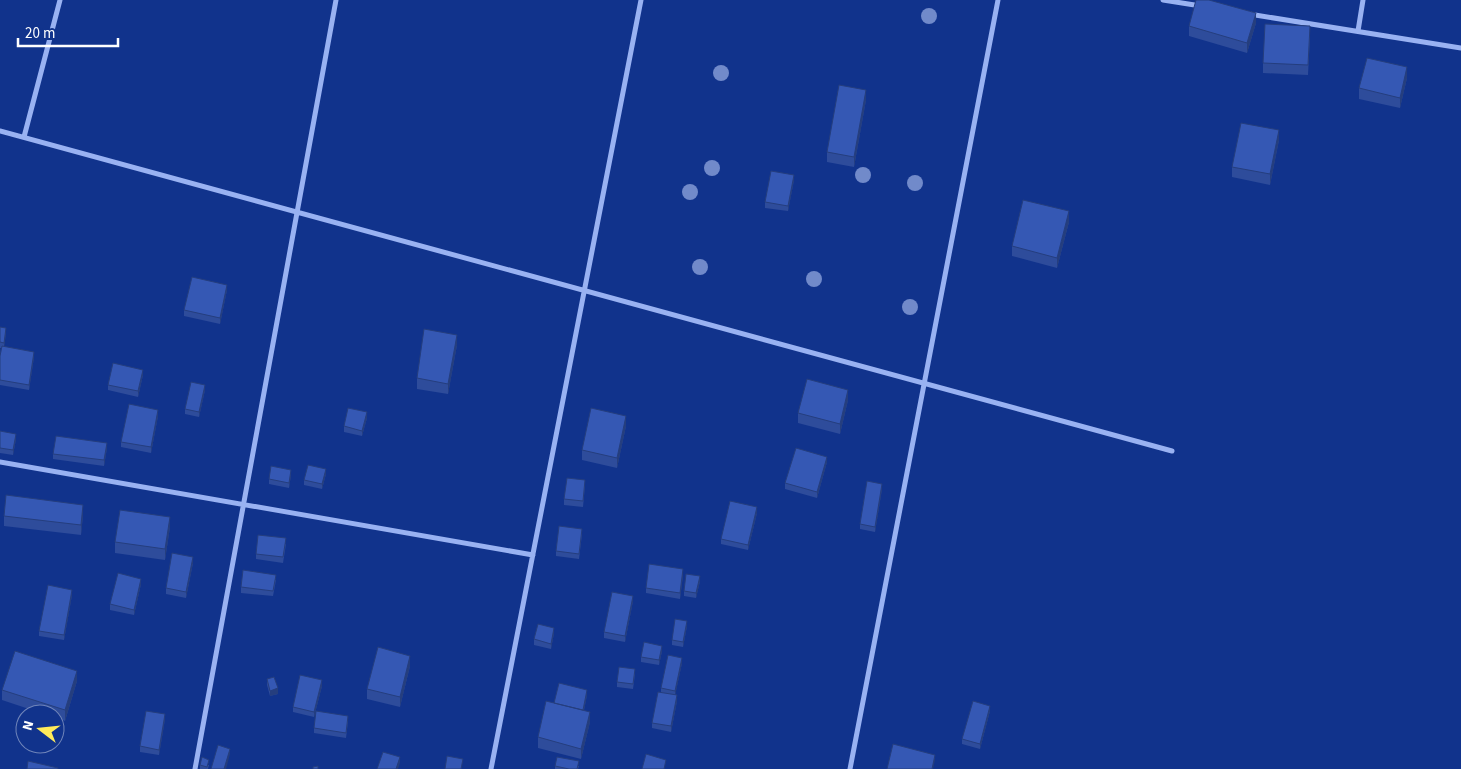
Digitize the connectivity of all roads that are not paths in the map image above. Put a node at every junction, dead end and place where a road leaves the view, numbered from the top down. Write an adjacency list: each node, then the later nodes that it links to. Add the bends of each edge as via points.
1 (60, 0): 12 (street)
2 (336, 0): 13 (street)
3 (642, 0): 14 (street)
4 (998, 0): 15 (street)
5 (1164, 0): 7 (street)
6 (1363, 0): 9 (street)
7 (1212, 8)
8 (1241, 12): 9 (street)
9 (1358, 31): 10 (street)
10 (1461, 48)
11 (0, 131): 12 (street)
12 (24, 138): 13 (street)
13 (297, 212): 14 (street); 18 (street)
14 (585, 290): 15 (street); 19 (street)
15 (925, 383): 16 (street); 22 (street)
16 (1172, 451)
17 (0, 462): 18 (street)
18 (244, 504): 19 (street); 20 (street)
19 (533, 555): 21 (street)
20 (195, 769)
21 (492, 769)
22 (850, 769)

